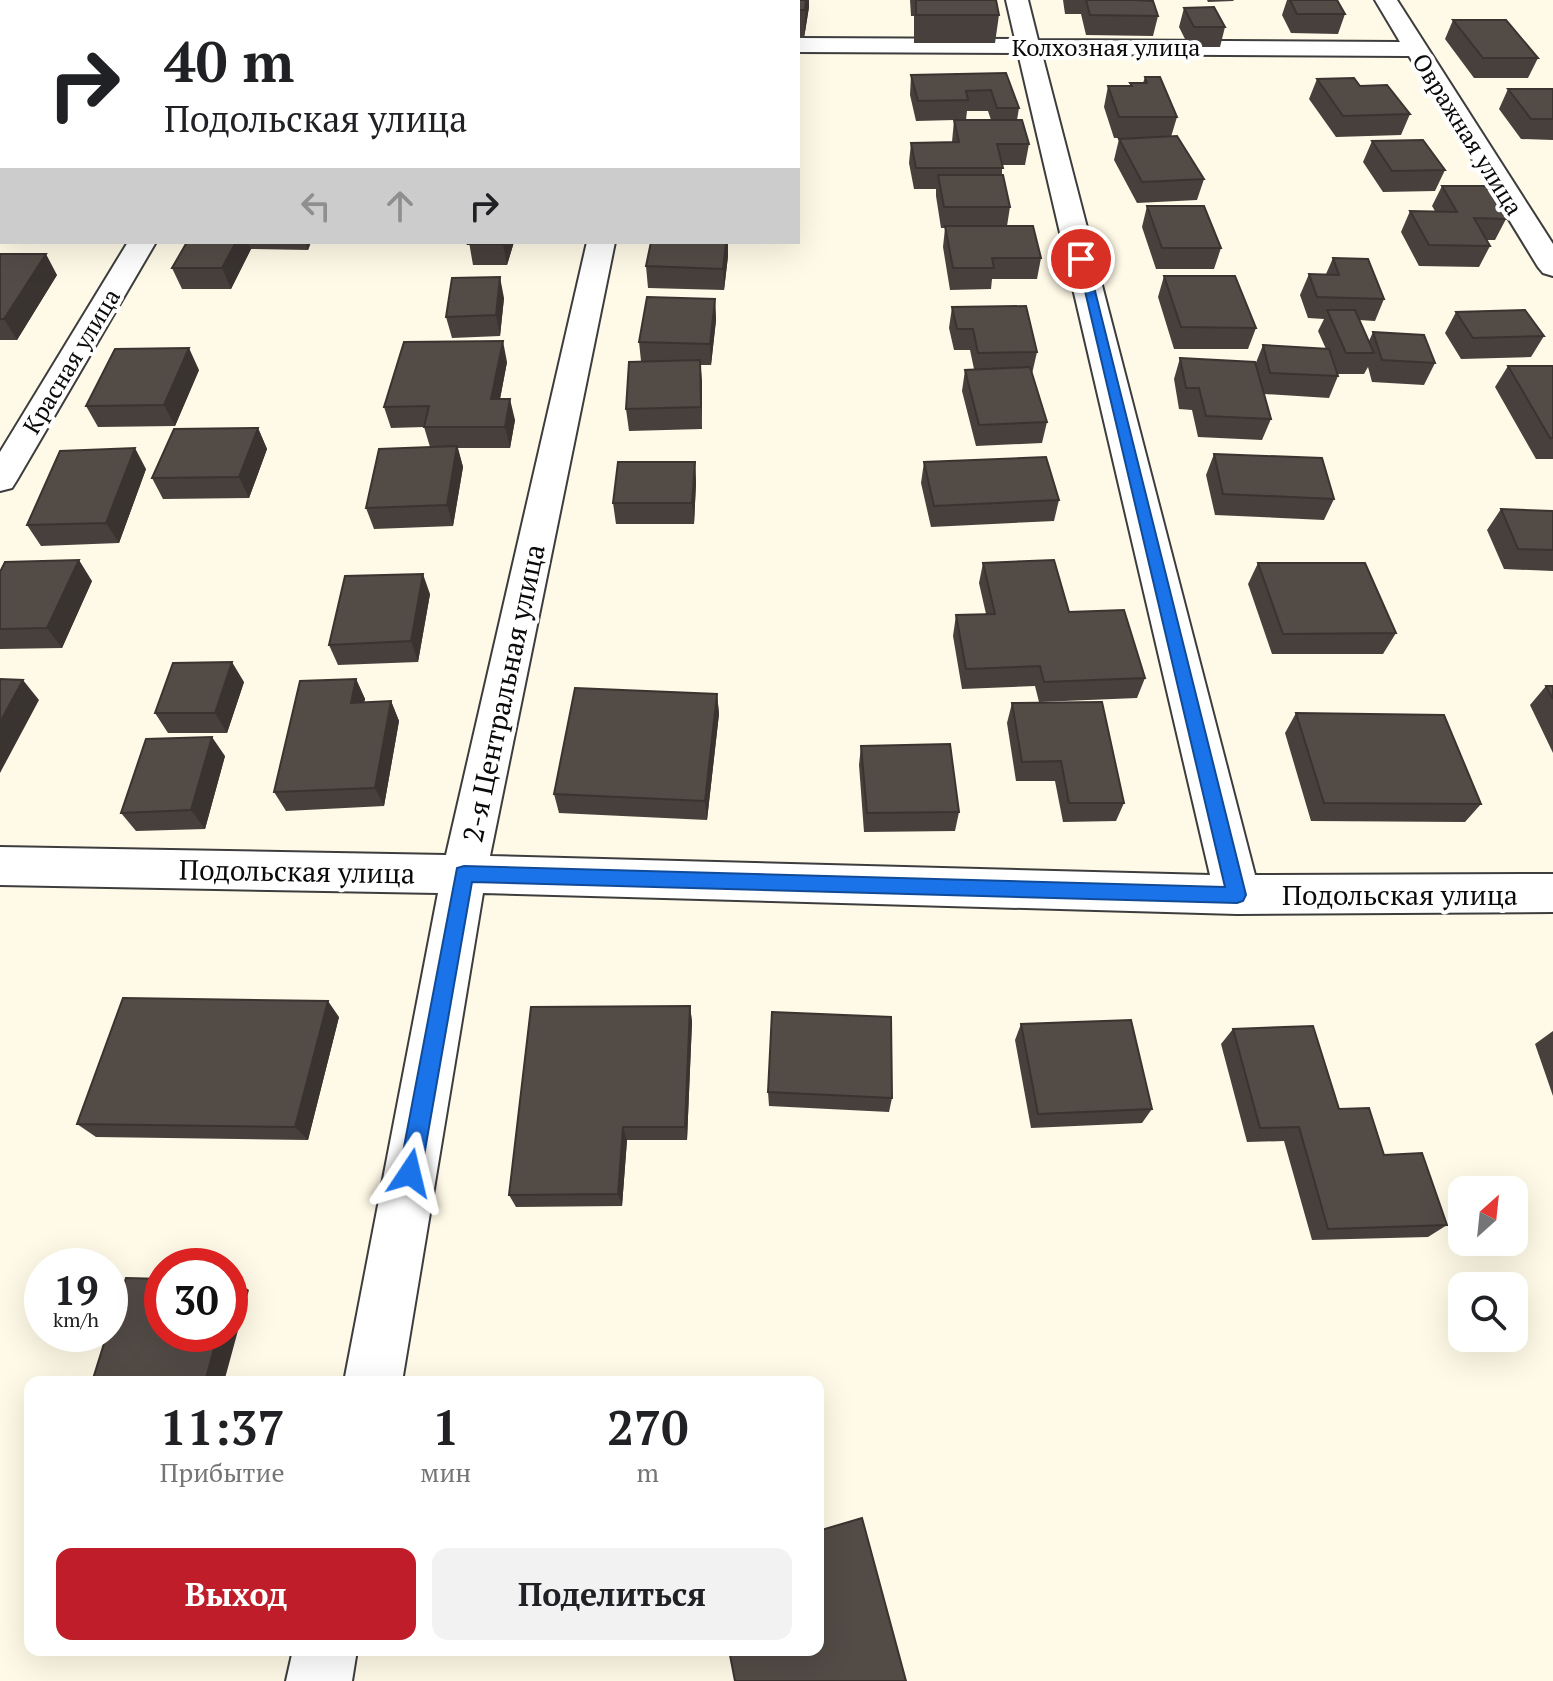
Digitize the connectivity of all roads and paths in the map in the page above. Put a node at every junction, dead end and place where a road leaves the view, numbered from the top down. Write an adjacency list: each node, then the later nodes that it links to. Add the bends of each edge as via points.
1 (1017, 0): 4 (street)
2 (1386, 0): 5 (street, Овражная улица)
3 (800, 45): 4 (street, Колхозная улица)
4 (1029, 47): 5 (street, Колхозная улица); 13 (street)
5 (1414, 49): 8 (street, Овражная улица)
6 (141, 244): 9 (street, Красная улица)
7 (601, 244): 11 (street, 2-я Центральная улица)
8 (1553, 267)
9 (0, 480)
10 (0, 866): 11 (street, Подольская улица)
11 (464, 874): 13 (street, Подольская улица); 14 (street, 2-я Центральная улица)
12 (1553, 893): 13 (street, Подольская улица)
13 (1237, 895)
14 (374, 1376)
15 (324, 1656): 16 (street)
16 (319, 1681)

